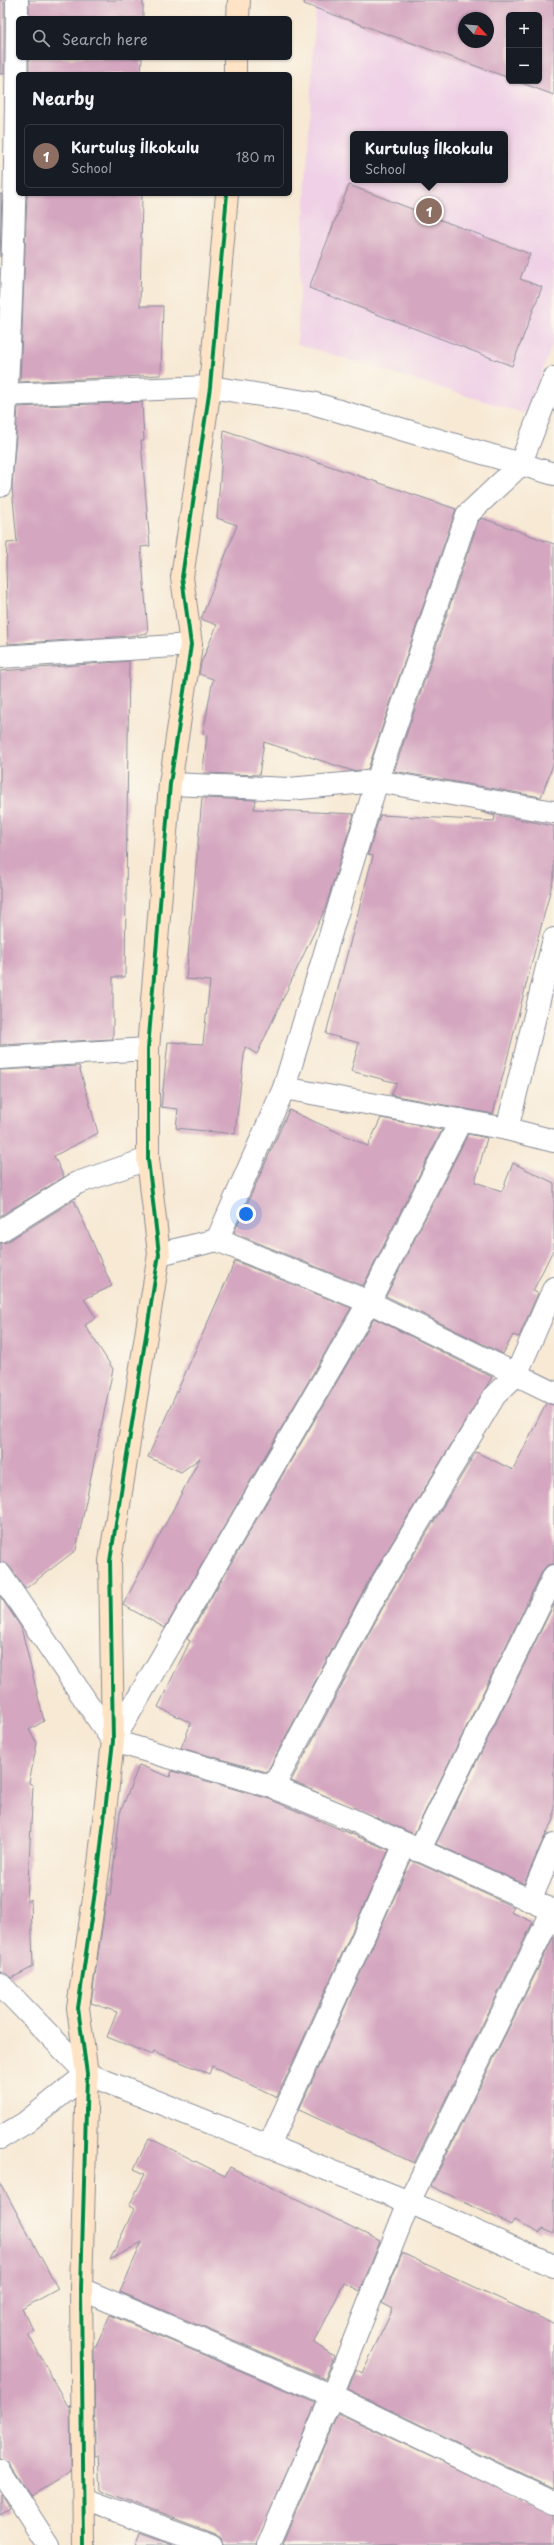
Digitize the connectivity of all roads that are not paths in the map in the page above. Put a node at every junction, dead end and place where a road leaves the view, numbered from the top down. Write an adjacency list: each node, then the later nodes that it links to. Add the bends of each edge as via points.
1 (17, 0): 3 (street)
2 (239, 0): 4 (street)
3 (16, 16)
4 (238, 16)
5 (16, 28): 8 (street)
6 (236, 60): 7 (street)
7 (234, 72)
8 (11, 166): 12 (street)
9 (227, 196): 11 (street)
10 (554, 378): 13 (street)
11 (210, 387): 12 (street); 13 (street, via 312,403); 16 (street, via 182,578)
12 (4, 395): 15 (street)
13 (520, 465): 14 (street); 18 (street, via 467,515)
14 (554, 474)
15 (0, 486)
16 (191, 645): 17 (street); 19 (street)
17 (0, 656)
18 (377, 781): 19 (street, via 289,790); 20 (street); 24 (street)
19 (170, 784): 22 (street)
20 (554, 812)
21 (554, 939): 26 (street)
22 (148, 1049): 23 (street); 28 (street)
23 (0, 1058)
24 (284, 1088): 25 (street); 30 (street)
25 (461, 1120): 26 (street); 33 (street)
26 (507, 1129): 27 (street)
27 (554, 1141)
28 (148, 1159): 29 (street, via 77,1183); 31 (street)
29 (0, 1231)
30 (217, 1240): 31 (street); 33 (street)
31 (159, 1254): 38 (street, via 110,1561)
32 (554, 1288): 34 (street)
33 (369, 1302): 34 (street); 38 (street)
34 (516, 1375): 35 (street); 39 (street, via 495,1395 379,1588)
35 (554, 1393)
36 (0, 1574): 38 (street)
37 (554, 1576): 41 (street)
38 (113, 1741): 39 (street); 45 (street, via 99,1864 78,2008)
39 (273, 1787): 41 (street)
40 (554, 1845): 42 (street)
41 (412, 1847): 42 (street); 47 (street)
42 (530, 1901): 43 (street)
43 (553, 1911): 48 (street)
44 (0, 1984): 45 (street)
45 (87, 2074): 46 (street, via 24,2123); 47 (street); 50 (street)
46 (0, 2138)
47 (268, 2146): 48 (street)
48 (409, 2202): 49 (street); 51 (street)
49 (554, 2266)
50 (81, 2289): 51 (street); 53 (street)
51 (332, 2396): 54 (street); 58 (street)
52 (0, 2471): 55 (street)
53 (84, 2499): 56 (street); 57 (street)
54 (554, 2503)
55 (48, 2545)
56 (84, 2545)
57 (211, 2545)
58 (268, 2545)

